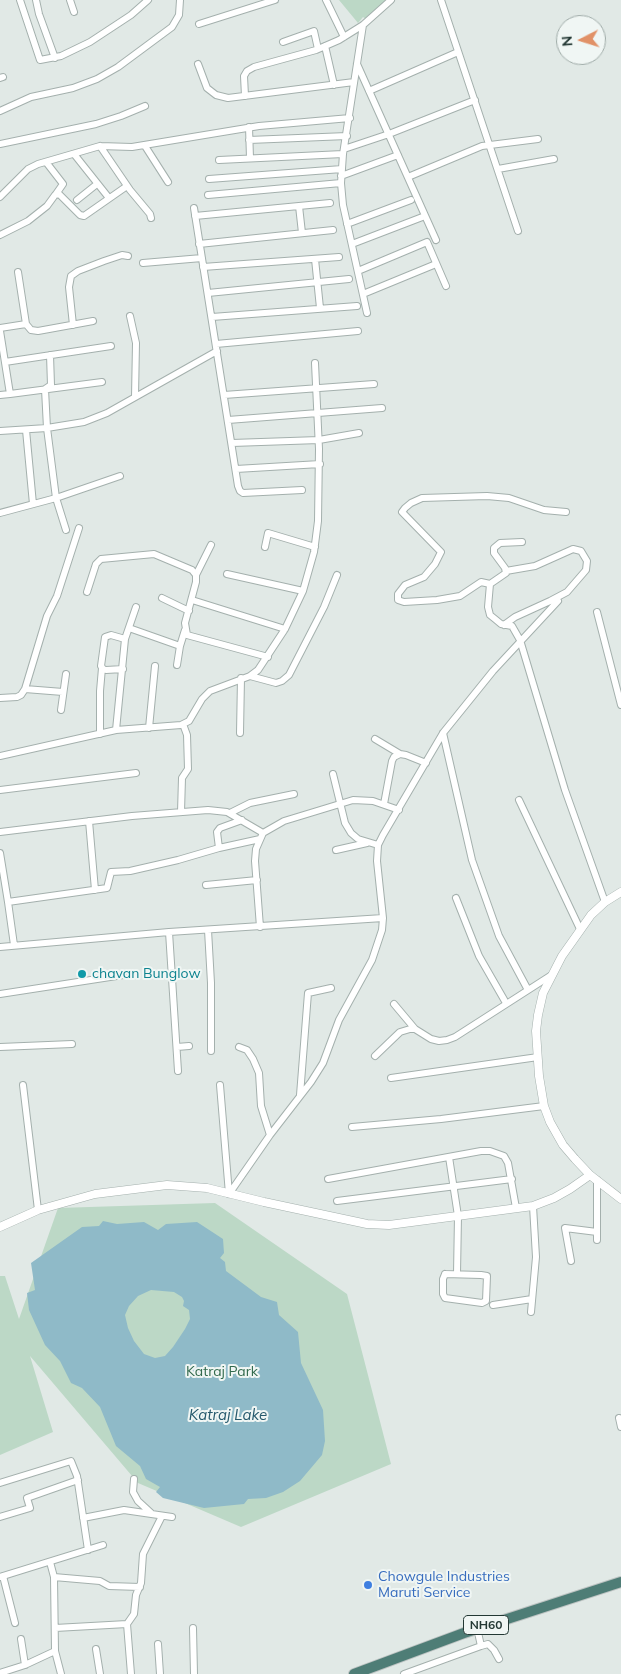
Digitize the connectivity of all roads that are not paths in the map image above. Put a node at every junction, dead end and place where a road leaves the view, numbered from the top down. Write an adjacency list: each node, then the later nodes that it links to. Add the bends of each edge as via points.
1 (20, 0): 17 (street, via 40,60)
2 (36, 0): 17 (street)
3 (70, 0): 10 (street)
4 (148, 0): 17 (street, via 90,42)
5 (180, 0): 26 (street, via 179,15 172,27 118,67 73,88 31,97)
6 (274, 0): 11 (street)
7 (326, 0): 13 (street)
8 (391, 0): 12 (street)
9 (441, 0): 16 (street)
10 (74, 12)
11 (199, 24)
12 (363, 25): 13 (street); 19 (street)
13 (344, 37): 15 (street)
14 (283, 42): 15 (street, via 314,31)
15 (322, 48): 21 (street); 23 (street, via 247,71 244,76)
16 (458, 52): 22 (street); 24 (street)
17 (55, 58)
18 (198, 64): 23 (street, via 207,88 216,95 228,98)
19 (357, 64): 20 (street); 22 (street)
20 (354, 82): 21 (street); 27 (street)
21 (334, 85): 23 (street)
22 (369, 91): 29 (street)
23 (245, 96)
24 (475, 100): 29 (street); 36 (street)
25 (146, 106): 33 (street, via 96,124)
26 (0, 111)
27 (350, 118): 28 (street); 30 (street)
28 (249, 127): 32 (street); 35 (street)
29 (389, 134): 37 (street); 39 (street)
30 (347, 136): 32 (street); 37 (street)
31 (538, 139): 36 (street)
32 (249, 140): 40 (street)
33 (0, 144)
34 (100, 146): 35 (street); 38 (street); 51 (street)
35 (145, 146): 49 (street)
36 (490, 146): 45 (street); 46 (street, via 482,146)
37 (344, 151): 40 (street); 44 (street)
38 (74, 154): 43 (street); 50 (street)
39 (398, 155): 46 (street); 48 (street)
40 (250, 158): 42 (street)
41 (554, 159): 45 (street)
42 (219, 160)
43 (46, 162): 52 (street, via 63,184); 54 (street, via 28,170)
44 (342, 168): 47 (street); 48 (street)
45 (498, 170): 64 (street)
46 (408, 177): 60 (street)
47 (209, 179)
48 (341, 180): 53 (street); 62 (street)
49 (168, 182)
50 (97, 184): 55 (street); 56 (street)
51 (127, 186): 55 (street); 61 (street)
52 (55, 195): 55 (street, via 59,194 84,216); 66 (street, via 28,222)
53 (208, 195)
54 (0, 197)
55 (108, 198)
56 (77, 200)
57 (411, 200): 62 (street)
58 (330, 203): 59 (street)
59 (299, 206): 65 (street); 68 (street, via 194,212)
60 (425, 216): 67 (street); 69 (street)
61 (151, 218)
62 (347, 224): 69 (street)
63 (333, 230): 65 (street)
64 (518, 231)
65 (302, 233): 68 (street)
66 (0, 235)
67 (436, 240)
68 (199, 244): 72 (street)
69 (352, 244): 77 (street)
70 (128, 256): 91 (street, via 104,261 70,276)
71 (339, 257): 73 (street)
72 (202, 258): 74 (street); 76 (street)
73 (315, 259): 76 (street); 80 (street)
74 (143, 264)
75 (436, 264): 77 (street, via 427,242); 81 (street); 83 (street)
76 (203, 267): 82 (street)
77 (358, 271): 83 (street)
78 (18, 272): 90 (street)
79 (349, 278): 80 (street)
80 (317, 282): 82 (street); 85 (street)
81 (446, 286)
82 (208, 293): 88 (street)
83 (363, 294): 86 (street)
84 (356, 306): 85 (street)
85 (320, 308): 88 (street)
86 (367, 313)
87 (130, 316): 107 (street, via 136,343)
88 (212, 318): 94 (street)
89 (93, 322): 91 (street)
90 (26, 324): 91 (street, via 34,331); 92 (street)
91 (73, 325)
92 (0, 329): 98 (street)
93 (358, 331): 94 (street)
94 (216, 344): 96 (street)
95 (110, 346): 97 (street)
96 (217, 351): 105 (street); 107 (street)
97 (50, 355): 98 (street); 103 (street, via 51,385)
98 (5, 362): 104 (street)
99 (315, 363): 102 (street)
100 (102, 382): 103 (street)
101 (374, 384): 102 (street)
102 (316, 387): 105 (street); 109 (street)
103 (45, 389): 104 (street); 111 (street)
104 (10, 394): 106 (street)
105 (224, 394): 110 (street)
106 (0, 395)
107 (135, 397): 111 (street, via 84,422)
108 (382, 408): 109 (street)
109 (318, 414): 110 (street); 115 (street)
110 (228, 420): 116 (street)
111 (48, 428): 112 (street); 121 (street)
112 (26, 430): 113 (street); 122 (street)
113 (0, 431)
114 (359, 433): 115 (street)
115 (319, 440): 116 (street); 117 (street)
116 (232, 443): 118 (street)
117 (320, 464): 118 (street); 129 (street)
118 (236, 469): 120 (street, via 238,486 244,493)
119 (120, 476): 121 (street)
120 (302, 490)
121 (56, 498): 122 (street); 126 (street)
122 (33, 504): 124 (street)
123 (566, 512): 135 (street, via 487,496 422,498 404,508 402,512 441,552 424,577 405,586 398,594 398,600 437,600 460,596 482,582)
124 (0, 513)
125 (79, 528): 159 (street, via 57,596 47,616)
126 (66, 530)
127 (522, 542): 131 (street, via 500,543 494,548)
128 (211, 545): 133 (street)
129 (315, 546): 130 (street, via 268,533); 136 (street)
130 (265, 547)
131 (506, 571): 135 (street); 144 (street, via 535,566 573,549 581,551 587,561 586,570 567,592)
132 (226, 574): 136 (street)
133 (196, 575): 137 (street, via 192,570 154,554 101,559 96,564); 139 (street)
134 (337, 575): 157 (street, via 324,607 282,681 276,683)
135 (490, 584): 144 (street, via 490,615)
136 (303, 591): 146 (street)
137 (87, 592)
138 (162, 598): 142 (street)
139 (192, 600): 142 (street); 146 (street)
140 (558, 601): 149 (street)
141 (136, 607): 145 (street)
142 (188, 611): 147 (street)
143 (597, 612): 162 (street)
144 (504, 625): 149 (street, via 512,626)
145 (129, 628): 148 (street); 150 (street)
146 (285, 629): 151 (street)
147 (185, 630): 150 (street); 151 (street, via 187,635)
148 (125, 639): 154 (street, via 111,635 105,637); 155 (street)
149 (520, 640): 168 (street); 199 (street, via 565,790)
150 (180, 646): 152 (street)
151 (268, 657): 157 (street)
152 (177, 665)
153 (156, 666): 165 (street)
154 (102, 668): 155 (street); 169 (street)
155 (123, 669): 166 (street)
156 (66, 674): 160 (street)
157 (250, 676): 158 (street)
158 (241, 678): 164 (street, via 210,691 189,721); 167 (street)
159 (25, 690): 160 (street); 161 (street, via 17,697)
160 (63, 692): 163 (street)
161 (0, 698)
162 (621, 705)
163 (61, 710)
164 (183, 724): 165 (street); 182 (street, via 187,735 188,770 182,778)
165 (149, 728): 166 (street)
166 (116, 730): 169 (street)
167 (240, 732)
168 (443, 733): 173 (street); 210 (street, via 475,868 499,936)
169 (100, 734): 172 (street)
170 (375, 739): 171 (street)
171 (400, 754): 173 (street); 180 (street, via 392,761)
172 (0, 756)
173 (426, 763): 181 (street)
174 (136, 773): 176 (street)
175 (333, 774): 179 (street)
176 (0, 790)
177 (294, 794): 183 (street, via 250,804)
178 (519, 800): 202 (street)
179 (341, 802): 180 (street, via 364,800); 187 (street, via 284,821); 188 (street, via 345,823 351,833)
180 (384, 804): 181 (street)
181 (399, 810): 189 (street)
182 (181, 812): 183 (street, via 208,810); 185 (street)
183 (230, 813): 184 (street)
184 (242, 820): 187 (street); 190 (street, via 220,828 217,832)
185 (89, 821): 186 (street); 195 (street)
186 (0, 832)
187 (262, 836): 190 (street); 193 (street, via 256,849)
188 (368, 842): 189 (street); 191 (street)
189 (378, 844): 200 (street)
190 (219, 848): 195 (street, via 178,860 112,872 107,888)
191 (336, 850)
192 (0, 853): 198 (street)
193 (256, 880): 194 (street); 201 (street)
194 (206, 885)
195 (95, 890): 198 (street)
196 (621, 892): 199 (street)
197 (456, 898): 212 (street, via 478,956)
198 (8, 902): 205 (street)
199 (605, 902): 202 (street)
200 (382, 918): 201 (street); 227 (street, via 382,930 372,960 339,1020 323,1063)
201 (260, 927): 203 (street)
202 (580, 929): 208 (street)
203 (208, 930): 204 (street); 220 (street)
204 (169, 932): 205 (street); 218 (street)
205 (14, 945): 206 (street)
206 (0, 947)
207 (123, 975): 211 (street)
208 (550, 976): 210 (street); 222 (street, via 538,1015)
209 (331, 988): 227 (street, via 308,993)
210 (528, 990): 212 (street)
211 (0, 994)
212 (506, 1003): 214 (street, via 447,1040 431,1039)
213 (394, 1004): 214 (street)
214 (415, 1029): 221 (street, via 400,1032)
215 (72, 1044): 217 (street)
216 (189, 1046): 218 (street)
217 (0, 1047)
218 (177, 1047): 223 (street)
219 (239, 1047): 230 (street, via 247,1050 259,1074 261,1106)
220 (211, 1050)
221 (375, 1056)
222 (538, 1057): 224 (street); 228 (street)
223 (178, 1071)
224 (392, 1078)
225 (24, 1085): 241 (street)
226 (220, 1085): 236 (street)
227 (300, 1096): 230 (street)
228 (544, 1106): 229 (street); 232 (street, via 563,1145)
229 (352, 1127)
230 (270, 1135): 236 (street)
231 (449, 1157): 233 (street); 234 (street, via 481,1151 499,1152 504,1156); 235 (street)
232 (593, 1178): 237 (street); 239 (street); 244 (street)
233 (328, 1179)
234 (512, 1179): 235 (street); 240 (street)
235 (453, 1186): 238 (street); 242 (street)
236 (229, 1194): 241 (street, via 207,1188 167,1185 96,1194); 242 (street, via 367,1224 388,1225)
237 (621, 1199)
238 (337, 1201)
239 (533, 1206): 240 (street); 248 (street, via 536,1257)
240 (516, 1208): 242 (street)
241 (38, 1210): 243 (street)
242 (458, 1216): 247 (street)
243 (0, 1227)
244 (597, 1232): 245 (street); 246 (street, via 565,1228)
245 (597, 1240)
246 (571, 1261)
247 (457, 1274): 247 (street, via 487,1276 486,1301 444,1297 444,1275)
248 (532, 1300): 249 (street); 250 (street)
249 (493, 1305)
250 (531, 1312)
251 (619, 1418): 252 (street)
252 (621, 1426)
253 (134, 1479): 256 (street, via 133,1492)
254 (78, 1480): 255 (street, via 71,1461); 257 (street, via 27,1498 30,1508); 260 (street)
255 (0, 1482)
256 (152, 1514): 258 (street); 260 (street, via 124,1510)
257 (0, 1516)
258 (162, 1516): 259 (street); 267 (street, via 143,1554)
259 (172, 1517)
260 (83, 1518): 262 (street)
261 (103, 1545): 262 (street)
262 (88, 1550): 263 (street)
263 (50, 1562): 264 (street); 265 (street)
264 (2, 1576): 268 (street)
265 (54, 1577): 267 (street, via 100,1580 109,1586); 270 (street)
266 (621, 1582): 272 (highway, NH60)
267 (140, 1587): 269 (street, via 134,1614)
268 (15, 1623)
269 (127, 1624): 270 (street); 284 (street)
270 (55, 1628): 277 (street)
271 (193, 1628): 286 (street)
272 (477, 1628): 275 (street); 280 (highway, NH60)
273 (21, 1639): 279 (street)
274 (158, 1644): 285 (street)
275 (481, 1646): 278 (street, via 488,1644); 288 (street)
276 (96, 1649): 283 (street)
277 (55, 1651): 279 (street); 282 (street)
278 (499, 1659)
279 (26, 1665): 281 (street)
280 (370, 1671): 287 (highway, NH60)
281 (0, 1672)
282 (61, 1674)
283 (100, 1674)
284 (131, 1674)
285 (160, 1674)
286 (194, 1674)
287 (354, 1674)
288 (404, 1674)

